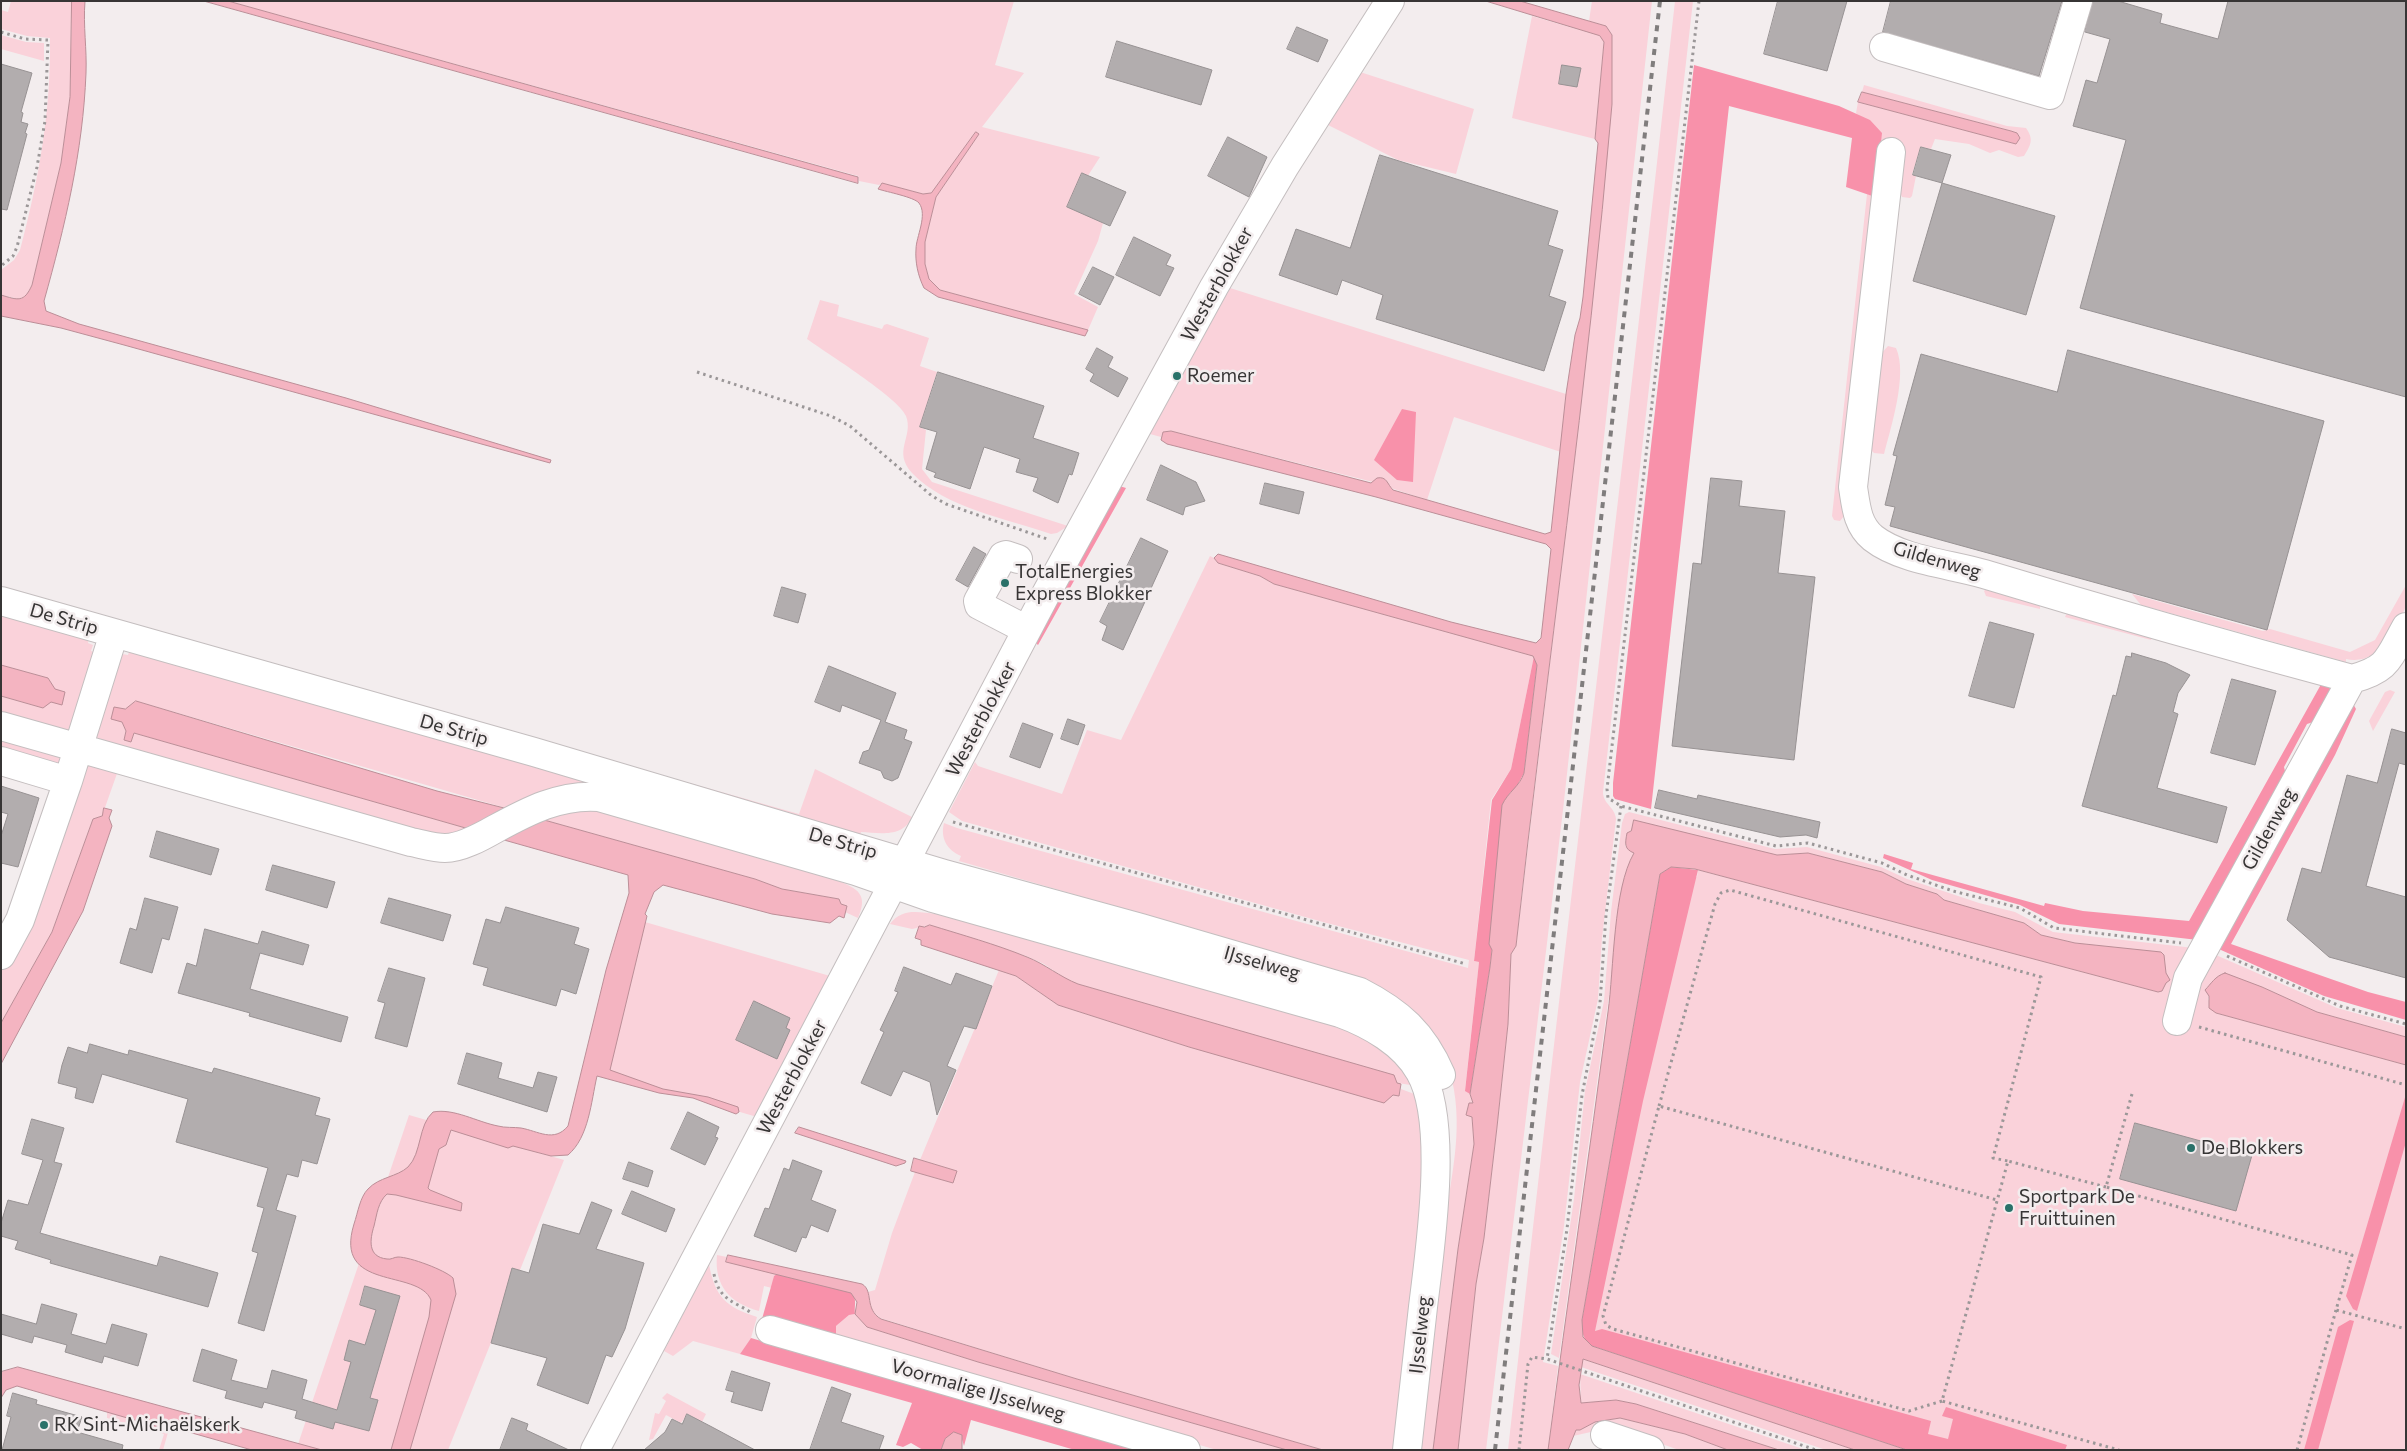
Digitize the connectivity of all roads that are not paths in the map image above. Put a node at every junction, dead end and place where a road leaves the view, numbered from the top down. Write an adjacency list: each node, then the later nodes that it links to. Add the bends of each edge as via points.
1 (1390, 1): 5 (street, Westerblokker, via 1284,166)
2 (2078, 1): 3 (street, via 2050,96)
3 (1884, 47)
4 (1891, 152): 10 (street, Gildenweg, via 1853,487 1863,528 1893,551)
5 (1058, 573): 8 (street, Westerblokker); 8 (street, via 1024,559 1006,555 1000,559 979,604)
6 (1, 601): 9 (street, De Strip)
7 (2406, 627): 10 (street, via 2384,666)
8 (1028, 630): 15 (street, Westerblokker)
9 (114, 633): 12 (street); 15 (street, De Strip)
10 (2352, 679): 17 (street, Gildenweg, via 2188,978)
11 (1, 726): 12 (street, De Strip)
12 (78, 748): 14 (street); 15 (street, De Strip, via 411,842 446,848 477,839 532,810 562,799 582,796 599,797 856,871)
13 (1, 761): 14 (street)
14 (68, 781): 16 (street, via 20,920)
15 (899, 873): 20 (street, Westerblokker); 22 (street, IJsselweg, via 1361,1021 1407,1054 1430,1093 1435,1148 1433,1220)
16 (1, 955)
17 (2177, 1021)
18 (770, 1330): 21 (street, Voormalige IJsselweg)
19 (1606, 1435): 23 (street)
20 (595, 1450)
21 (1186, 1450)
22 (1407, 1450)
23 (1650, 1450)

